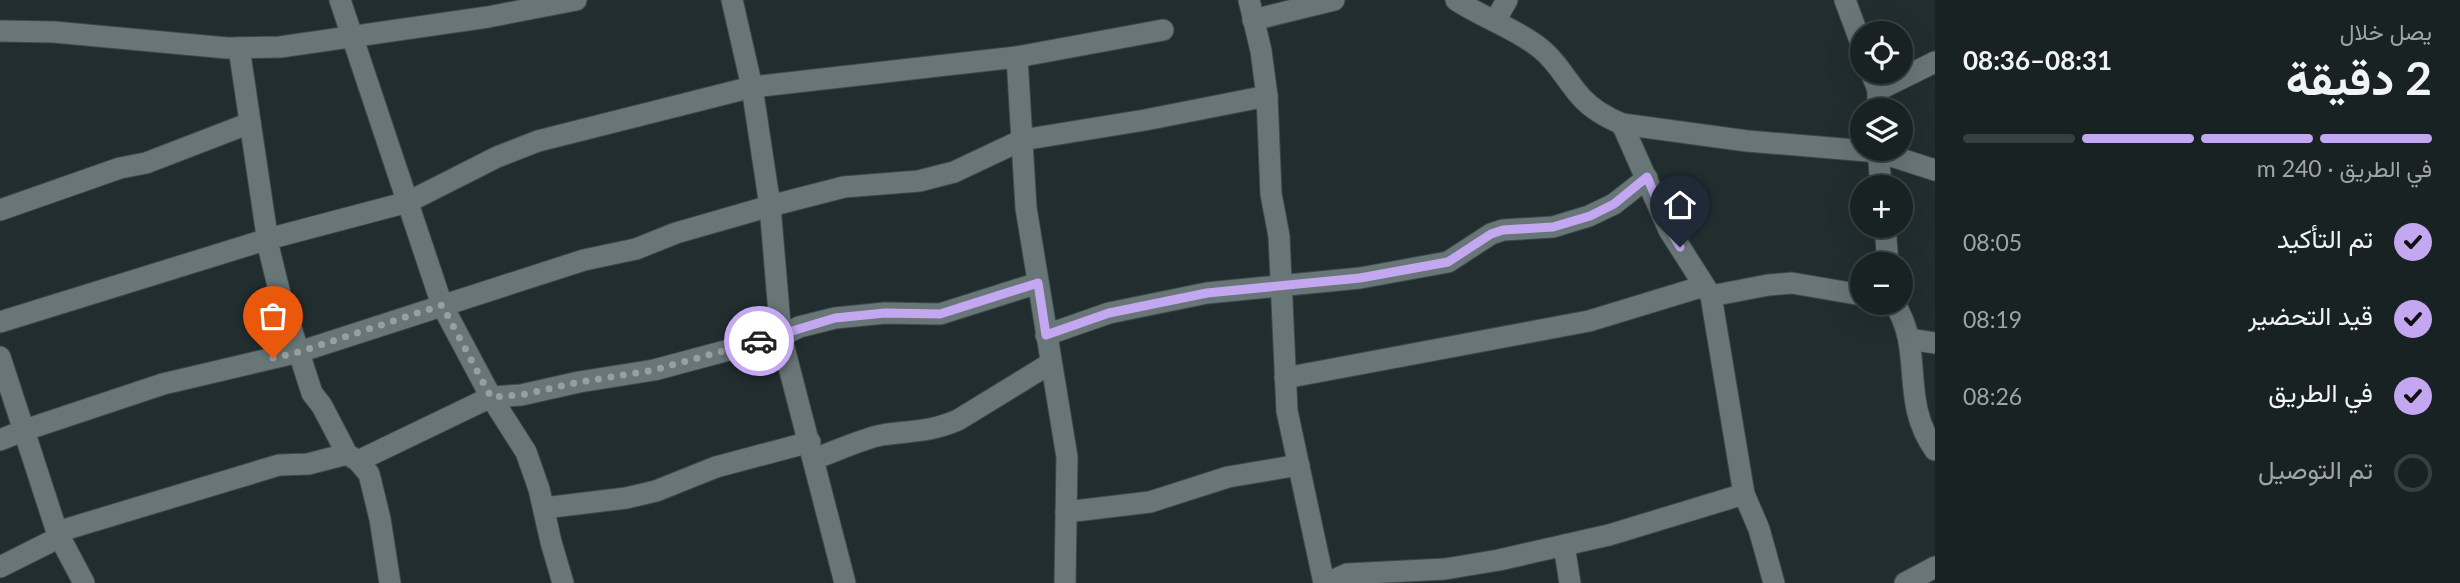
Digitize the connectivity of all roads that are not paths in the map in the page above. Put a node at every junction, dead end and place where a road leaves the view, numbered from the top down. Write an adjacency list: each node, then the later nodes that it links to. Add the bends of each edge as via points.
1 (340, 0): 13 (street)
2 (576, 0): 13 (street)
3 (732, 0): 17 (street)
4 (1334, 0): 8 (street)
5 (1456, 0): 9 (street)
6 (1507, 0): 9 (street)
7 (1845, 0): 10 (street)
8 (1251, 10): 19 (street)
9 (1495, 21): 21 (street, via 1541,49 1583,99)
10 (1853, 21)
11 (1163, 30): 15 (street)
12 (0, 31): 14 (street)
13 (354, 38): 14 (street); 27 (street)
14 (239, 48): 20 (street)
15 (1017, 57): 17 (street); 22 (street)
16 (1935, 62): 18 (street)
17 (752, 87): 27 (street, via 514,149); 28 (street)
18 (1876, 91)
19 (1267, 96): 22 (street); 32 (street)
20 (250, 123): 29 (street, via 146,163); 30 (street)
21 (1622, 124): 23 (street, via 1747,141); 26 (street)
22 (1022, 140): 28 (street, via 954,172 919,181 844,187); 31 (street, via 1026,208)
23 (1850, 148)
24 (1909, 161): 25 (street)
25 (1935, 170)
26 (1647, 177): 32 (street, via 1614,204 1590,216 1553,227 1503,230 1448,262); 33 (street, via 1670,230)
27 (408, 202): 30 (street); 35 (street)
28 (769, 206): 35 (street); 39 (street)
29 (0, 210)
30 (268, 239): 37 (street); 42 (street)
31 (1038, 283): 38 (street); 39 (street, via 940,314 835,318)
32 (1281, 286): 38 (street, via 1207,293 1109,313); 45 (street)
33 (1707, 291): 34 (street, via 1792,284); 45 (street, via 1590,321); 53 (street)
34 (1850, 293)
35 (442, 305): 42 (street); 46 (street)
36 (1901, 315): 40 (street)
37 (0, 322)
38 (1046, 335): 44 (street)
39 (781, 336): 46 (street, via 654,370); 49 (street)
40 (1909, 339): 41 (street); 50 (street, via 1916,411)
41 (1935, 343)
42 (299, 352): 47 (street, via 163,384); 51 (street, via 312,393)
43 (0, 356): 47 (street)
44 (1051, 363): 49 (street, via 942,427); 55 (street, via 1068,457)
45 (1285, 378): 52 (street)
46 (491, 397): 51 (street); 54 (street, via 526,452)
47 (25, 430): 48 (street); 56 (street)
48 (0, 440)
49 (812, 450): 54 (street, via 716,467 626,498); 63 (street)
50 (1935, 450)
51 (353, 458): 56 (street, via 279,465); 61 (street, via 369,474)
52 (1298, 465): 55 (street, via 1228,477 1150,502); 65 (street)
53 (1744, 494): 57 (street); 67 (street)
54 (544, 508): 62 (street)
55 (1066, 512): 64 (street)
56 (58, 534): 58 (street); 60 (street)
57 (1564, 545): 65 (street, via 1445,569 1347,574); 66 (street)
58 (0, 567)
59 (1935, 567): 68 (street)
60 (84, 583)
61 (390, 583)
62 (563, 583)
63 (845, 583)
64 (1065, 583)
65 (1325, 583)
66 (1570, 583)
67 (1774, 583)
68 (1905, 583)

